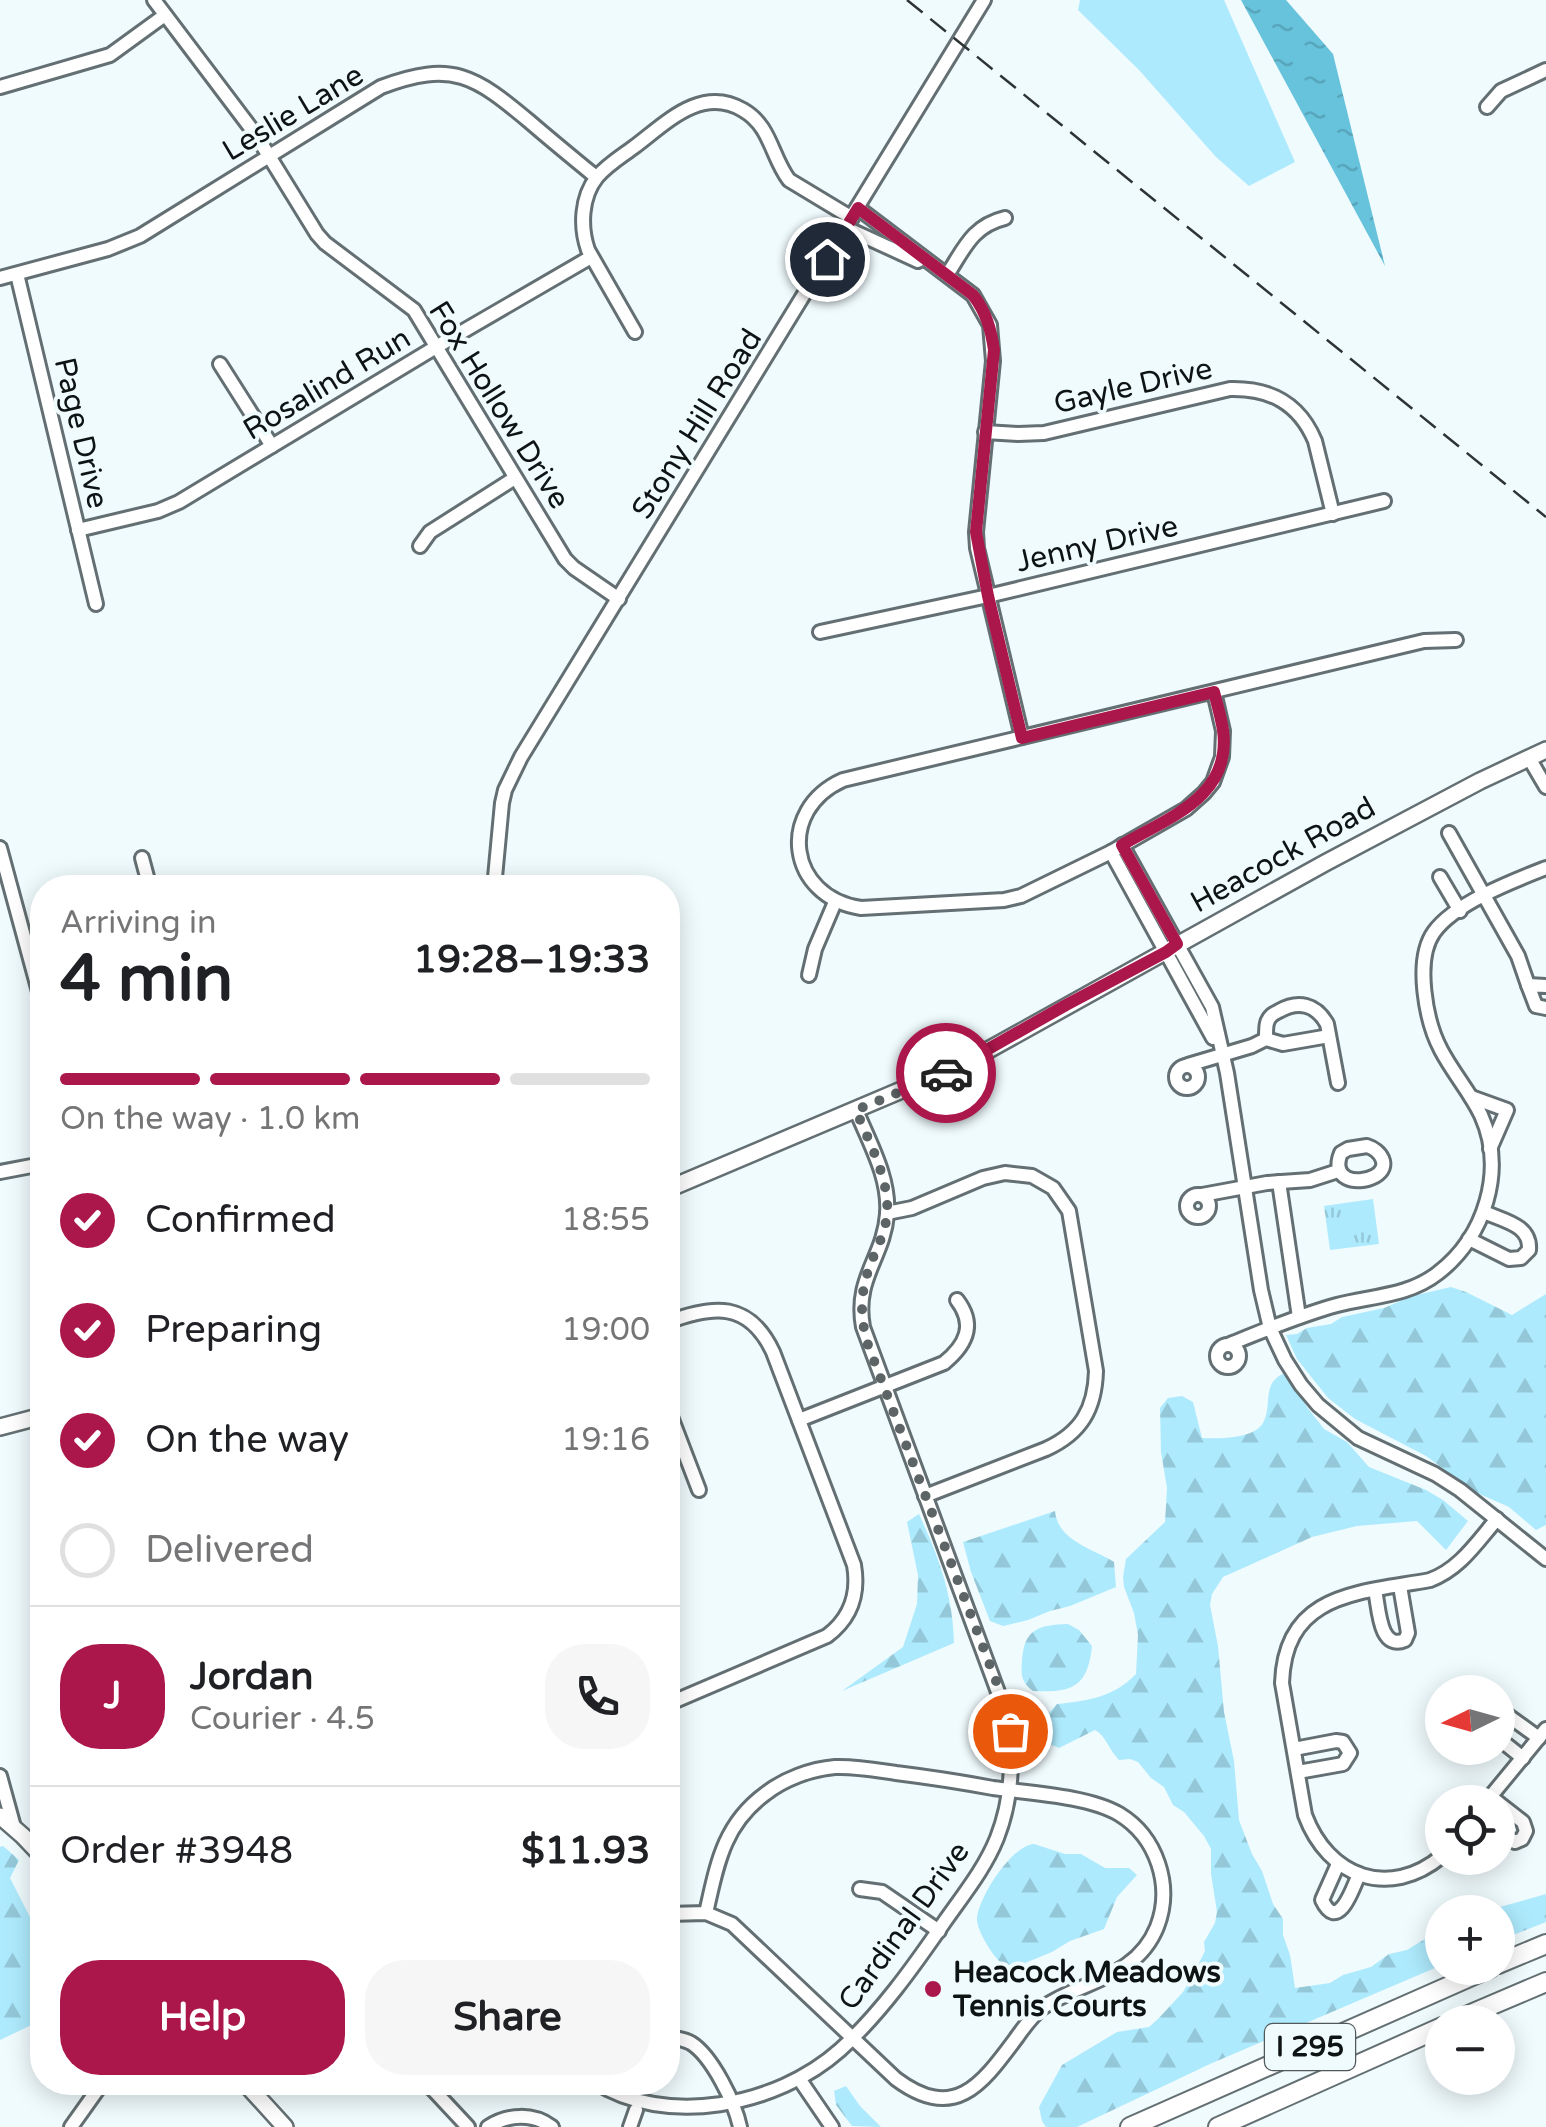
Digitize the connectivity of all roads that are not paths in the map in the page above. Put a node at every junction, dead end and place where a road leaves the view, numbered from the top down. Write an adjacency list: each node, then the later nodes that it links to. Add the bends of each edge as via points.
1 (154, 0): 3 (street, Fox Hollow Drive)
2 (984, 0): 9 (street, Stony Hill Road)
3 (165, 15): 5 (street, via 98,60); 7 (street, Fox Hollow Drive)
4 (1546, 70): 6 (street, via 1501,91)
5 (0, 87)
6 (1488, 107)
7 (270, 156): 8 (street, Leslie Lane, via 382,88 446,74 494,92); 12 (street, Leslie Lane, via 123,244); 16 (street, Fox Hollow Drive, via 317,234 414,310)
8 (596, 178): 9 (street, via 680,112 698,103 723,103 762,126 789,180); 11 (street, via 582,226)
9 (852, 218): 13 (street); 13 (street); 26 (street, Stony Hill Road)
10 (1005, 218): 13 (street, via 976,232)
11 (591, 256): 15 (street); 16 (street, Rosalind Run)
12 (17, 274): 14 (street, Leslie Lane); 23 (street, Page Drive)
13 (947, 275): 18 (street, via 973,295 990,325 994,350)
14 (0, 278)
15 (634, 332)
16 (436, 346): 19 (street, Rosalind Run); 20 (street, Fox Hollow Drive)
17 (220, 364): 19 (street)
18 (985, 432): 22 (street, Gayle Drive, via 1044,433 1230,389 1259,390 1290,405 1310,429); 25 (street, via 976,532)
19 (272, 446): 23 (street, Rosalind Run, via 179,502)
20 (515, 478): 24 (street, via 430,532); 26 (street, Fox Hollow Drive, via 565,559)
21 (1384, 500): 22 (street, Jenny Drive)
22 (1333, 514): 25 (street, Jenny Drive)
23 (78, 530): 27 (street, Page Drive)
24 (420, 546)
25 (988, 596): 28 (street, Jenny Drive); 31 (street)
26 (619, 599): 42 (street, Stony Hill Road, via 505,790)
27 (96, 604)
28 (820, 632)
29 (1456, 640): 30 (street, via 1424,641)
30 (1214, 692): 31 (street); 37 (street, via 1224,746 1213,782 1186,809)
31 (1022, 738): 45 (street, via 844,780 816,798 798,836 800,858 816,888)
32 (1546, 750): 33 (main road, Heacock Road)
33 (1529, 758): 34 (street); 47 (main road, Heacock Road)
34 (1546, 787)
35 (1448, 833): 44 (street)
36 (0, 848): 40 (street)
37 (1117, 848): 45 (street, via 1004,900 881,908); 47 (street)
38 (142, 858): 41 (street)
39 (1546, 868): 44 (street)
40 (3, 871): 48 (street)
41 (147, 875)
42 (495, 875)
43 (1440, 877): 46 (street)
44 (1484, 896): 46 (street); 50 (street)
45 (835, 902): 49 (street)
46 (1460, 911): 58 (street, via 1432,936 1423,972 1436,1039)
47 (1171, 948): 55 (street, via 1212,1007); 59 (main road, Heacock Road, via 958,1067)
48 (30, 962)
49 (809, 975)
50 (1528, 984): 51 (street); 52 (street, via 1536,1006)
51 (1546, 986)
52 (1546, 1008)
53 (1330, 1036): 54 (street, via 1283,1044); 54 (street, via 1324,1017 1292,1004 1272,1015); 57 (street)
54 (1266, 1039): 55 (street)
55 (1223, 1055): 56 (street); 66 (street)
56 (1188, 1066)
57 (1338, 1083)
58 (1471, 1097): 60 (street); 60 (street, via 1507,1110)
59 (856, 1110): 65 (main road, Heacock Road); 69 (street, Cardinal Drive, via 885,1186)
60 (1490, 1149): 68 (street)
61 (30, 1166): 63 (street)
62 (1338, 1171): 64 (street)
63 (0, 1172)
64 (1279, 1182): 66 (street); 72 (street)
65 (680, 1184)
66 (1245, 1188): 67 (street); 74 (street)
67 (1202, 1194)
68 (1484, 1212): 70 (street); 70 (street, via 1524,1230 1529,1250 1509,1259)
69 (887, 1213): 76 (street, Cardinal Drive, via 861,1317); 82 (street, via 1005,1173 1032,1176 1053,1188 1072,1222 1096,1371 1088,1411 1064,1439)
70 (1470, 1239): 72 (street, via 1440,1272 1414,1288)
71 (958, 1300): 76 (street, via 968,1322 956,1352 934,1369)
72 (1299, 1317): 74 (street)
73 (680, 1318): 78 (street, via 716,1309 748,1319 769,1343)
74 (1270, 1328): 75 (street); 83 (street, via 1301,1385 1334,1420 1460,1490)
75 (1230, 1344)
76 (885, 1386): 78 (street); 82 (street, Cardinal Drive)
77 (30, 1419): 79 (main road)
78 (799, 1420): 87 (street, via 854,1565 850,1610 828,1636)
79 (0, 1427)
80 (680, 1440): 81 (street)
81 (699, 1490)
82 (925, 1496): 96 (street, Cardinal Drive, via 1005,1711)
83 (1497, 1519): 84 (street); 85 (street, via 1451,1570)
84 (1546, 1559)
85 (1400, 1586): 86 (street); 86 (street, via 1408,1633 1398,1644 1385,1637)
86 (1375, 1590): 90 (street, via 1318,1608 1290,1640 1282,1683)
87 (680, 1699)
88 (1515, 1718): 89 (street)
89 (1542, 1733): 92 (street)
90 (1294, 1749): 93 (street); 93 (street, via 1336,1741 1350,1752 1343,1764)
91 (1515, 1752): 92 (street)
92 (1522, 1758): 95 (street)
93 (1298, 1772): 102 (street, via 1312,1832)
94 (0, 1776): 99 (street)
95 (1500, 1785)
96 (1009, 1790): 106 (street, via 841,1767 788,1780 749,1807 727,1836); 108 (street, Cardinal Drive, via 988,1857); 115 (street, via 1096,1804 1134,1824 1162,1879 1151,1939 1124,1969 1044,2007 984,2080 965,2093 944,2098 910,2090)
97 (0, 1816): 99 (main road)
98 (1515, 1817): 100 (street, via 1526,1831)
99 (14, 1827): 101 (main road)
100 (1515, 1842)
101 (30, 1844)
102 (1338, 1864): 104 (street); 104 (street, via 1322,1897 1330,1911 1344,1906)
103 (1425, 1868): 104 (street, via 1406,1876)
104 (1360, 1874)
105 (860, 1889): 108 (street, via 882,1892)
106 (706, 1913): 107 (street); 115 (street, via 744,1933)
107 (680, 1914)
108 (938, 1930): 115 (street, Cardinal Drive)
109 (1546, 1944): 110 (highway)
110 (1515, 1957)
111 (1546, 1982): 113 (highway)
112 (1452, 1985): 134 (highway, I 295)
113 (1492, 2005)
114 (1425, 2034): 135 (highway, I 295)
115 (853, 2037): 117 (street, Cardinal Drive)
116 (680, 2039): 123 (street, via 706,2057)
117 (800, 2080): 123 (street, Cardinal Drive); 133 (street)
118 (94, 2095): 127 (street)
119 (256, 2095): 126 (main road)
120 (438, 2095): 128 (street)
121 (608, 2095): 122 (street)
122 (636, 2110): 125 (street); 131 (street)
123 (737, 2112): 124 (street, Cardinal Drive); 132 (street)
124 (712, 2119)
125 (666, 2120)
126 (284, 2126)
127 (72, 2127)
128 (468, 2127)
129 (488, 2127): 130 (street, via 518,2117)
130 (552, 2127)
131 (630, 2127)
132 (740, 2127)
133 (832, 2127)
134 (1130, 2127)
135 (1218, 2127)

